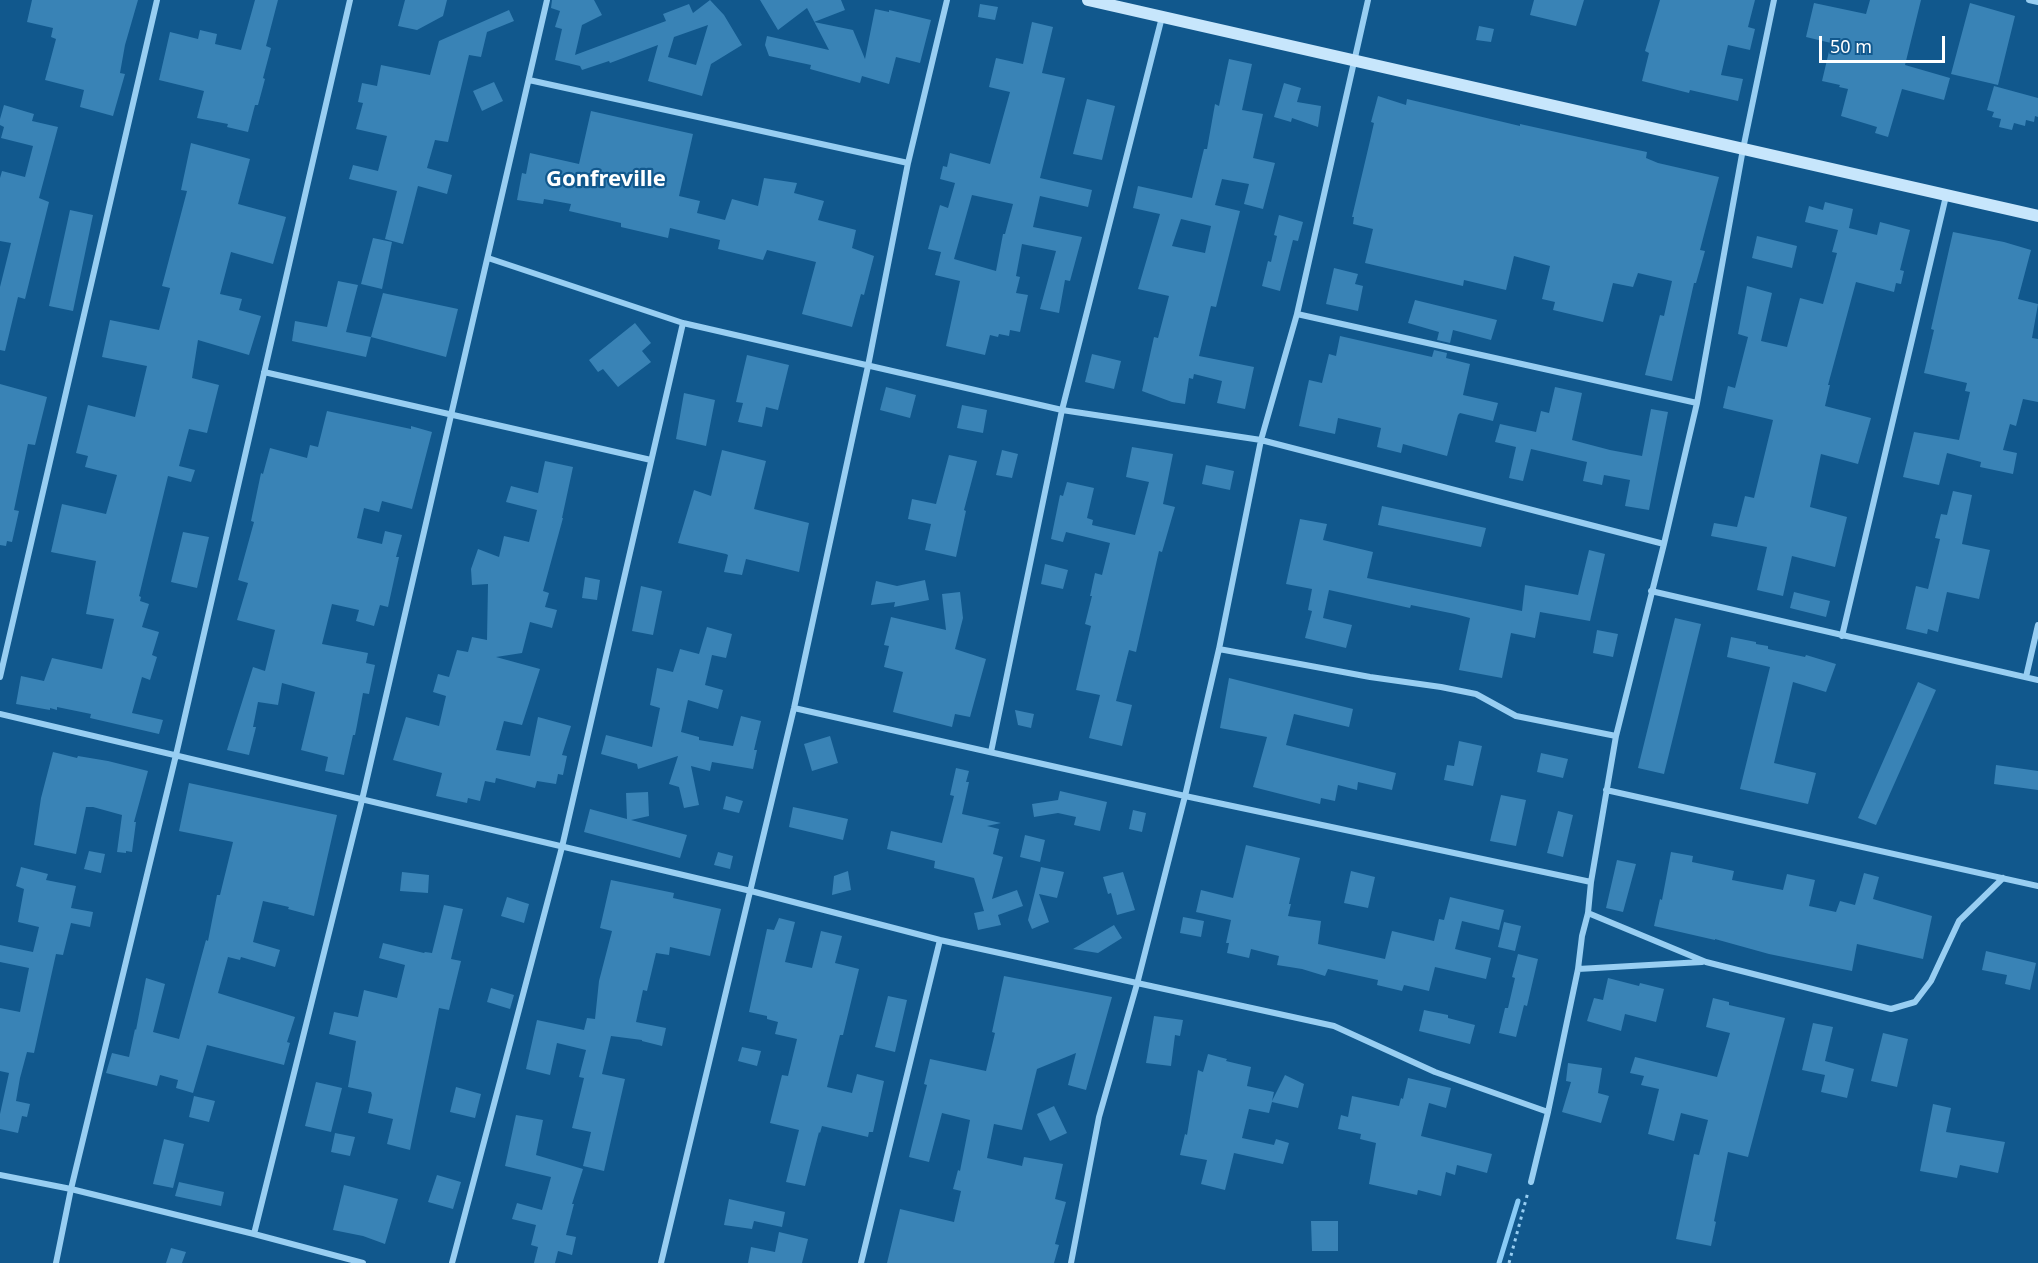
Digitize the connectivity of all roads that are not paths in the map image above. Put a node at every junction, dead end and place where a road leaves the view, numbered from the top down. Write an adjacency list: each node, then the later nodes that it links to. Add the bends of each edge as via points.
1 (157, 0): 32 (street)
2 (351, 0): 21 (street)
3 (547, 0): 12 (street)
4 (947, 0): 14 (street)
5 (1088, 0): 10 (street)
6 (1368, 0): 11 (street)
7 (1774, 0): 13 (street)
8 (2029, 0): 9 (street)
9 (2038, 2)
10 (1162, 17): 11 (street); 23 (street)
11 (1355, 61): 13 (street); 18 (street)
12 (529, 80): 14 (street); 17 (street)
13 (1743, 149): 15 (street); 22 (street)
14 (908, 163): 20 (street)
15 (1947, 195): 16 (street); 30 (street)
16 (2038, 216)
17 (488, 258): 19 (street); 24 (street)
18 (1297, 314): 22 (street); 25 (street)
19 (683, 323): 20 (street); 26 (street)
20 (868, 366): 23 (street); 35 (street)
21 (264, 372): 24 (street); 39 (street)
22 (1697, 403): 27 (street)
23 (1062, 410): 25 (street); 38 (street)
24 (451, 414): 26 (street); 42 (street)
25 (1261, 440): 27 (street); 31 (street)
26 (651, 459): 43 (street)
27 (1664, 544): 28 (street)
28 (1651, 591): 30 (street); 37 (street)
29 (2038, 625): 33 (street)
30 (1842, 636): 33 (street)
31 (1219, 649): 37 (street, via 1476,694 1516,716); 41 (street)
32 (0, 677)
33 (2026, 677): 34 (street)
34 (2038, 680)
35 (794, 708): 38 (street); 47 (street)
36 (0, 714): 39 (street)
37 (1616, 736): 40 (street)
38 (991, 752): 41 (street)
39 (176, 755): 42 (street); 56 (street)
40 (1605, 790): 44 (street); 45 (street)
41 (1185, 796): 45 (street); 52 (street)
42 (362, 800): 43 (street); 57 (street)
43 (562, 847): 47 (street); 60 (street)
44 (2003, 878): 46 (street); 50 (street, via 1959,921 1931,981 1915,1002 1891,1009)
45 (1591, 882): 48 (street)
46 (2038, 886)
47 (751, 891): 49 (street); 61 (street)
48 (1588, 913): 50 (street); 51 (street)
49 (940, 940): 52 (street); 62 (street)
50 (1706, 962): 51 (street)
51 (1578, 969): 53 (street)
52 (1137, 984): 53 (street, via 1334,1026 1435,1072); 63 (street, via 1099,1117)
53 (1548, 1112): 55 (street)
54 (0, 1175): 56 (street)
55 (1531, 1182)
56 (71, 1189): 57 (street); 58 (street)
57 (254, 1234): 59 (street)
58 (56, 1263)
59 (363, 1263)
60 (453, 1263)
61 (661, 1263)
62 (861, 1263)
63 (1071, 1263)

